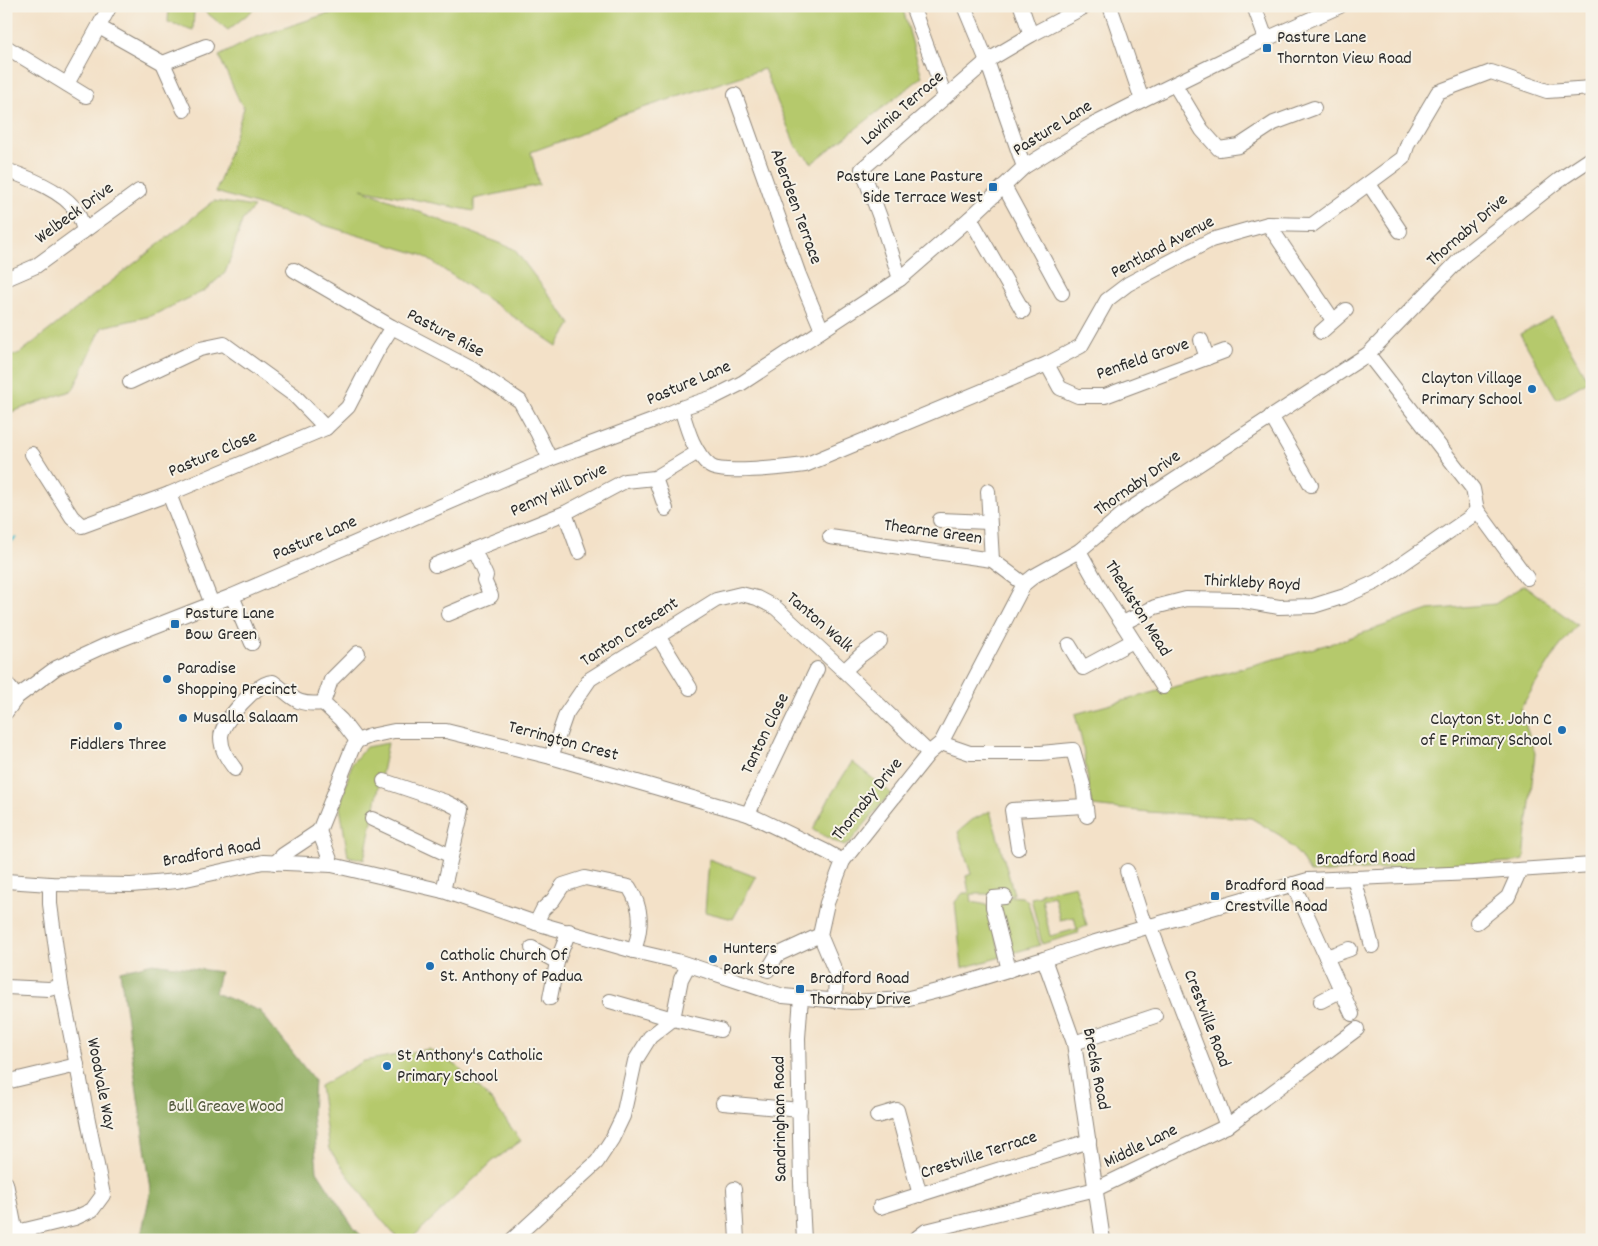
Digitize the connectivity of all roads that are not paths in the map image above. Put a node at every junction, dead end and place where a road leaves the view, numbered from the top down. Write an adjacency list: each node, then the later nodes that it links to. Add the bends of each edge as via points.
1 (110, 6): 9 (street)
2 (912, 6): 21 (street)
3 (964, 6): 14 (street)
4 (1022, 6): 10 (street)
5 (1086, 6): 10 (street, Lavinia Terrace)
6 (1110, 6): 22 (street)
7 (1254, 6): 11 (street)
8 (1339, 7): 11 (street, Pasture Lane)
9 (99, 27): 15 (street); 16 (street)
10 (1031, 35): 14 (street, Lavinia Terrace)
11 (1266, 39): 17 (street, Pasture Lane)
12 (206, 46): 15 (street)
13 (6, 47): 16 (street)
14 (987, 61): 21 (street, Lavinia Terrace); 26 (street)
15 (163, 63): 24 (street)
16 (67, 84): 20 (street)
17 (1175, 84): 22 (street, Pasture Lane); 23 (street, via 1202,130 1219,149 1239,146 1274,123)
18 (1592, 88): 28 (street, Pentland Avenue, via 1547,91 1492,72 1438,92 1408,143 1403,158)
19 (735, 95): 43 (street, Aberdeen Terrace)
20 (86, 96)
21 (945, 96): 37 (street, Lavinia Terrace, via 862,168)
22 (1142, 100): 26 (street, Pasture Lane, via 1087,128)
23 (1314, 108)
24 (184, 110)
25 (1592, 158): 47 (street, Thornaby Drive, via 1464,255)
26 (1024, 167): 29 (street, Pasture Lane)
27 (6, 170): 33 (street, via 47,188 68,202 77,212)
28 (1369, 184): 32 (street, Pentland Avenue, via 1312,225); 34 (street)
29 (1004, 186): 31 (street, Pasture Lane); 38 (street)
30 (139, 191): 33 (street, Welbeck Drive)
31 (970, 218): 37 (street, Pasture Lane); 40 (street)
32 (1268, 224): 41 (street); 49 (street, Pentland Avenue, via 1211,240 1128,284 1107,300 1081,346)
33 (84, 230): 36 (street, Welbeck Drive, via 36,266)
34 (1400, 231)
35 (294, 270): 42 (street, Pasture Rise)
36 (6, 279)
37 (900, 279): 43 (street, Pasture Lane)
38 (1062, 293)
39 (1346, 310): 41 (street)
40 (1023, 311)
41 (1333, 320): 44 (street)
42 (392, 327): 53 (street, Pasture Close, via 348,407); 56 (street, Pasture Rise, via 474,370 520,401)
43 (822, 330): 51 (street, Pasture Lane, via 742,383)
44 (1321, 332)
45 (1201, 340): 48 (street, Penfield Grove)
46 (1225, 351): 48 (street, Penfield Grove)
47 (1368, 354): 52 (street, Thornaby Drive); 62 (street, via 1473,489)
48 (1207, 358): 49 (street, Penfield Grove, via 1105,396 1078,396 1060,388)
49 (1047, 364): 54 (street, Pentland Avenue, via 805,465 722,470 711,467)
50 (130, 382): 53 (street, via 200,349 224,344 294,395)
51 (681, 408): 54 (street, Pentland Avenue); 56 (street, Pasture Lane)
52 (1271, 416): 58 (street); 68 (street, Thornaby Drive, via 1124,514)
53 (326, 428): 60 (street, Pasture Close)
54 (698, 452): 57 (street, Penny Hill Drive)
55 (32, 454): 60 (street, Pasture Close, via 72,517 82,526)
56 (550, 459): 75 (street, Pasture Lane)
57 (655, 478): 61 (street); 63 (street, Penny Hill Drive, via 625,481)
58 (1311, 485)
59 (988, 491): 65 (street)
60 (169, 494): 76 (street)
61 (666, 509)
62 (1477, 510): 72 (street); 78 (street, Thirkleby Royd, via 1376,582 1345,596 1313,606 1279,607 1238,600 1186,599 1155,607)
63 (565, 513): 67 (street, Penny Hill Drive); 69 (street)
64 (940, 520): 65 (street)
65 (989, 522): 70 (street)
66 (830, 537): 70 (street, Thearne Green)
67 (474, 550): 71 (street, Penny Hill Drive); 77 (street, via 491,596)
68 (1079, 551): 73 (street, Thornaby Drive); 78 (street, Theakston Mead)
69 (579, 552)
70 (992, 560): 73 (street, Thearne Green)
71 (435, 565)
72 (1527, 578)
73 (1024, 584): 94 (street, Thornaby Drive)
74 (742, 594): 79 (street, Tanton Crescent, via 716,600); 86 (street, Tanton Walk, via 776,608)
75 (232, 596): 76 (street, Pasture Lane); 82 (street)
76 (212, 604): 90 (street, Pasture Lane, via 56,668)
77 (448, 614)
78 (1123, 623): 81 (street, Theakston Mead)
79 (658, 636): 89 (street); 96 (street, Tanton Crescent, via 590,679 566,714)
80 (880, 641): 86 (street, Tanton Walk)
81 (1133, 641): 83 (street, via 1083,668); 88 (street, Theakston Mead)
82 (252, 643)
83 (1069, 645)
84 (358, 652): 91 (street, via 331,680)
85 (817, 669): 99 (street, Tanton Close)
86 (844, 670): 95 (street, Tanton Walk)
87 (6, 683): 90 (street)
88 (1163, 686)
89 (690, 688)
90 (18, 698): 92 (street, Pasture Lane)
91 (323, 703): 93 (street); 97 (street, via 298,702 273,682 261,686 243,702 223,728 222,745 226,757)
92 (6, 712)
93 (357, 741): 96 (street, Terrington Crest, via 394,731 446,731); 101 (street)
94 (941, 743): 95 (street, Thornaby Drive); 102 (street, via 970,753 1073,750 1086,811 1012,810)
95 (930, 753): 104 (street, Thornaby Drive)
96 (551, 757): 99 (street, Terrington Crest)
97 (236, 769)
98 (384, 781): 103 (street, via 462,810)
99 (748, 814): 104 (street, Terrington Crest)
100 (372, 819): 103 (street)
101 (319, 831): 105 (street); 106 (street)
102 (1018, 848)
103 (451, 856): 114 (street)
104 (843, 861): 120 (street, Thornaby Drive, via 827,904)
105 (275, 863): 106 (street, Bradford Road); 112 (street, Bradford Road, via 263,862 177,881 131,885)
106 (332, 865): 114 (street, Bradford Road)
107 (1592, 865): 108 (street, Bradford Road)
108 (1520, 870): 110 (street, Bradford Road); 116 (street, via 1508,897)
109 (1127, 871): 118 (street, via 1142,918)
110 (1354, 878): 113 (street, Bradford Road, via 1308,880); 121 (street)
111 (6, 881): 112 (street, Bradford Road)
112 (50, 884): 131 (street, Woodvale Way)
113 (1294, 884): 118 (street, Bradford Road); 125 (street)
114 (443, 891): 117 (street, Bradford Road)
115 (993, 898): 130 (street)
116 (1477, 922)
117 (536, 923): 119 (street, Bradford Road); 124 (street, via 563,885 585,878 629,887 638,905 640,930)
118 (1149, 926): 126 (street, Bradford Road); 150 (street, Crestville Road)
119 (570, 931): 124 (street, Bradford Road); 127 (street)
120 (820, 936): 129 (street, via 777,955); 137 (street, via 836,973)
121 (1372, 946)
122 (532, 948): 127 (street)
123 (1350, 949): 125 (street)
124 (634, 951): 128 (street, Bradford Road)
125 (1326, 957): 133 (street)
126 (1044, 960): 130 (street, Bradford Road); 144 (street, Brecks Road)
127 (557, 962): 135 (street)
128 (688, 966): 134 (street, Bradford Road, via 783,996); 141 (street, via 681,979)
129 (768, 970)
130 (1009, 970): 137 (street, Bradford Road, via 905,1000)
131 (61, 986): 132 (street, via 48,989); 145 (street, Woodvale Way)
132 (6, 988)
133 (1342, 990): 138 (street); 139 (street)
134 (801, 997): 137 (street, Bradford Road); 148 (street, Sandringham Road, via 798,1038)
135 (550, 998)
136 (610, 1001): 141 (street)
137 (835, 1001)
138 (1321, 1001)
139 (1352, 1014)
140 (1156, 1016): 144 (street)
141 (673, 1019): 143 (street); 158 (street, via 650,1037 635,1061 623,1116 597,1162)
142 (1357, 1029): 150 (street, Middle Lane)
143 (720, 1030)
144 (1074, 1043): 151 (street, Brecks Road)
145 (78, 1066): 146 (street); 157 (street, Woodvale Way, via 104,1195 92,1210)
146 (6, 1082)
147 (723, 1103): 148 (street)
148 (800, 1110): 160 (street, Sandringham Road)
149 (877, 1116): 155 (street, via 897,1110)
150 (1227, 1126): 154 (street, Middle Lane)
151 (1089, 1141): 154 (street, Brecks Road); 155 (street, Crestville Terrace)
152 (6, 1182): 157 (street)
153 (734, 1189): 159 (street)
154 (1096, 1189): 161 (street, Middle Lane, via 926,1231); 162 (street, Brecks Road)
155 (920, 1195): 156 (street, Crestville Terrace)
156 (880, 1207)
157 (17, 1236)
158 (512, 1240)
159 (738, 1240)
160 (804, 1240)
161 (914, 1240)
162 (1103, 1240)

